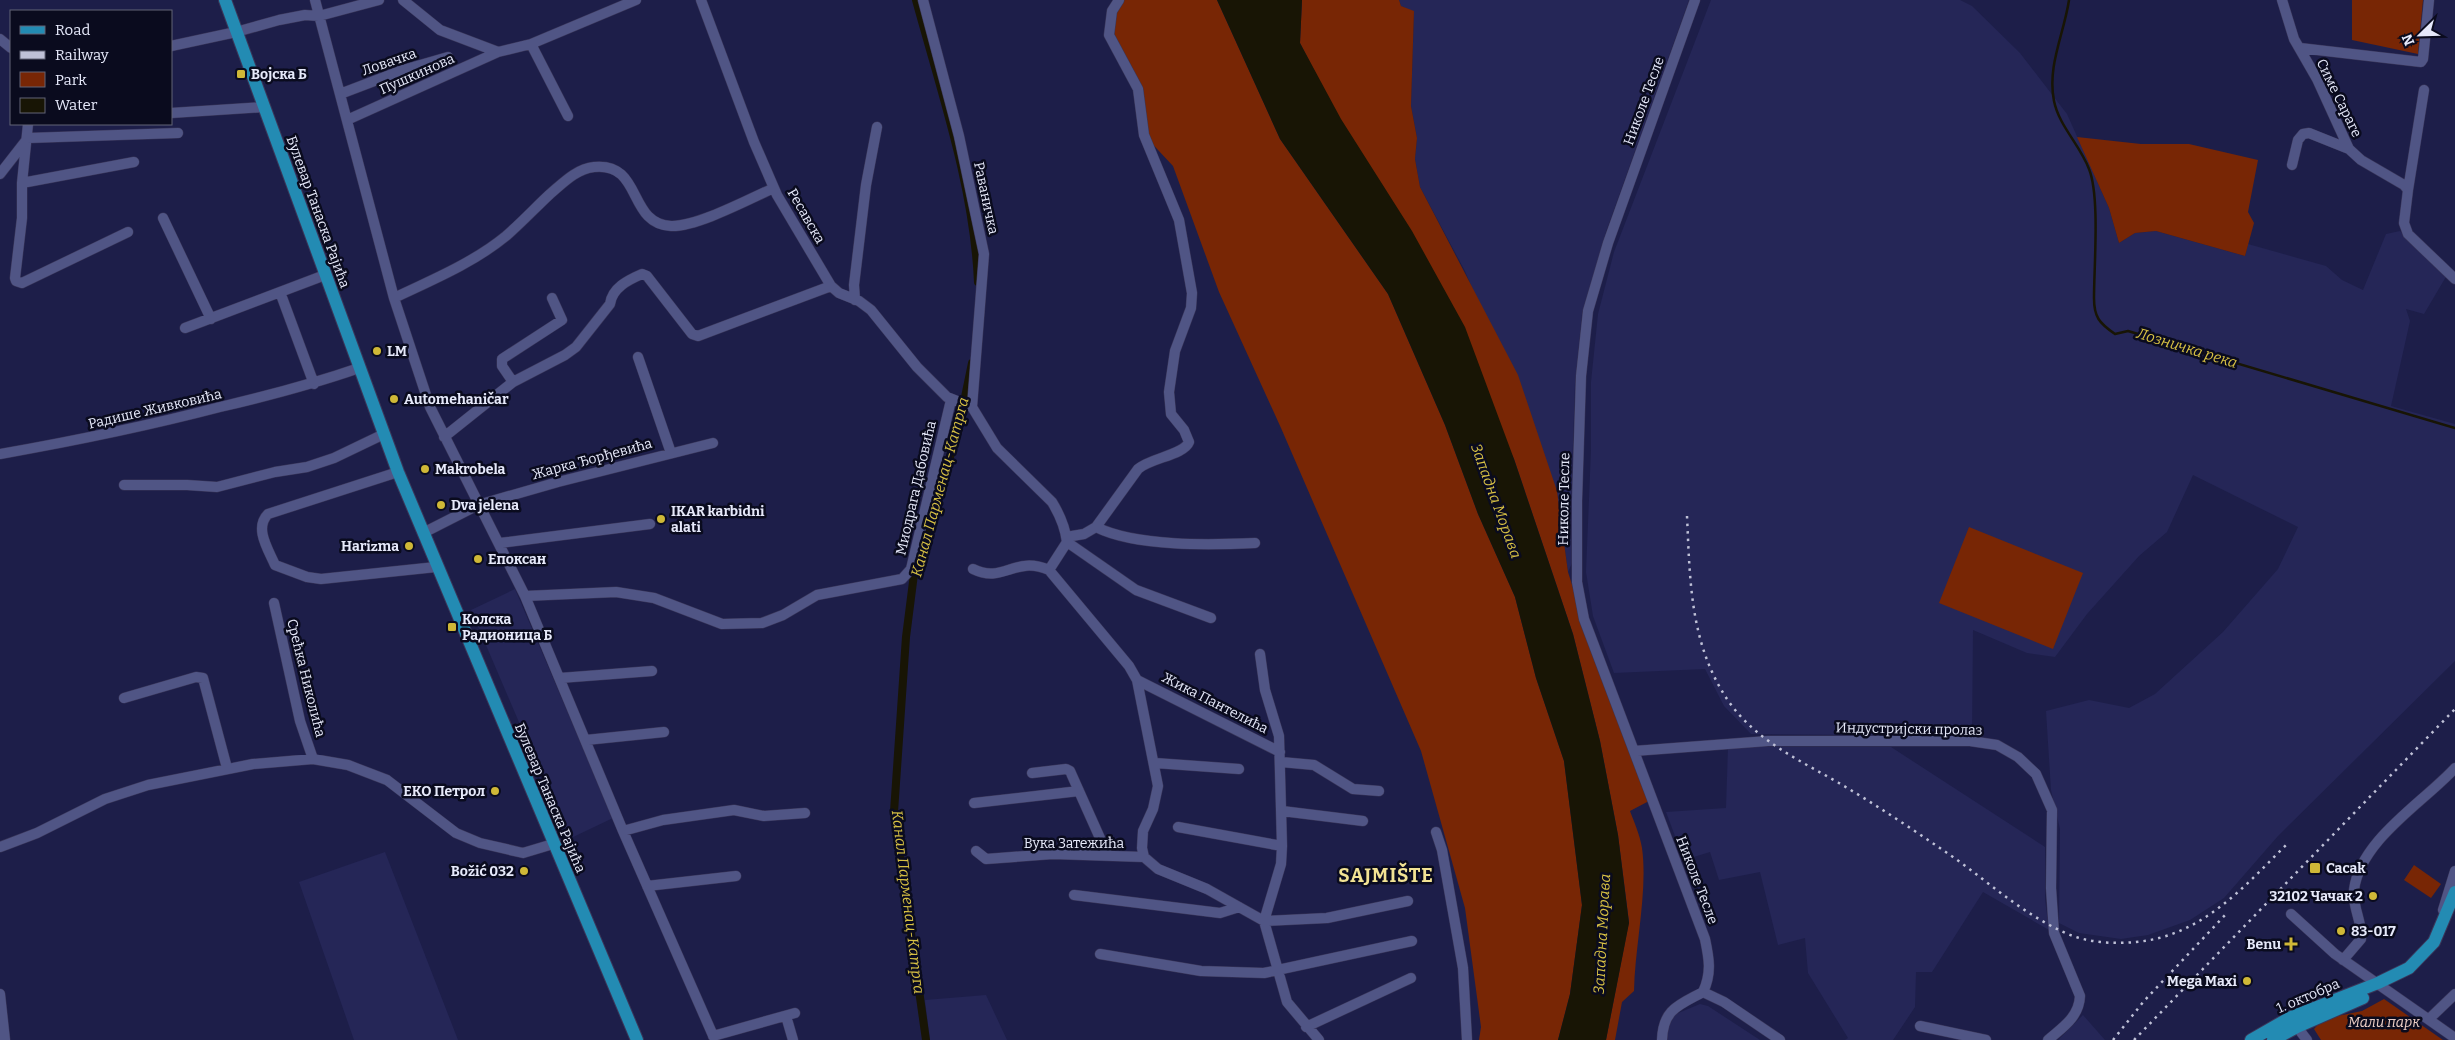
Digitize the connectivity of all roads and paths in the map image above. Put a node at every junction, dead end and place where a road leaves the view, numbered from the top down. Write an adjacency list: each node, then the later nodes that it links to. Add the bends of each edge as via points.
1 (224, 0): 13 (main road, Булевар Танаска Рајића)
2 (315, 0): 12 (street)
3 (379, 0): 12 (street)
4 (403, 0): 19 (street, via 440,30)
5 (636, 0): 15 (street, Пушкинова)
6 (701, 0): 36 (street, Ресавска)
7 (923, 0): 53 (street, Раваничка, via 959,136 984,254)
8 (1118, 0): 63 (street, via 1112,10 1109,35 1138,89 1144,135 1178,220 1192,293 1169,392 1170,411 1184,430 1188,442 1184,449 1138,469)
9 (1695, 0): 81 (street, Николе Тесле, via 1608,243 1588,311 1583,342 1577,501 1579,598)
10 (2282, 0): 18 (street, Симе Сараге, via 2289,28)
11 (2429, 0): 18 (street, via 2421,62)
12 (319, 16): 13 (street, via 278,20); 22 (street)
13 (236, 32): 16 (street); 23 (main road, Булевар Танаска Рајића)
14 (0, 39): 17 (street)
15 (531, 44): 19 (street, Пушкинова); 25 (street)
16 (172, 46)
17 (10, 47)
18 (2300, 48): 31 (street, Симе Сараге)
19 (498, 52): 26 (street, Пушкинова)
20 (448, 57): 22 (street, Ловачка)
21 (2424, 90): 37 (street)
22 (340, 94): 26 (street)
23 (264, 107): 24 (street); 40 (main road, Булевар Танаска Рајића)
24 (172, 113)
25 (568, 116)
26 (347, 120): 44 (street)
27 (28, 125): 30 (street)
28 (877, 127): 46 (street, via 866,185)
29 (178, 133): 30 (street)
30 (28, 138): 34 (street); 35 (street)
31 (2348, 149): 33 (street, via 2309,133 2303,134 2298,140); 37 (street, Симе Сараге, via 2361,160 2400,181)
32 (134, 162): 35 (street)
33 (2292, 165)
34 (0, 174)
35 (22, 183): 39 (street, via 22,218 15,278 20,283)
36 (774, 188): 42 (street, Ресавска); 44 (street, via 689,224 664,225 650,218 637,203 630,183 618,169 592,167 570,176 505,236 458,268)
37 (2408, 190): 41 (street, via 2404,223 2408,234)
38 (163, 218): 47 (street)
39 (128, 232)
40 (325, 275): 43 (street); 50 (main road, Булевар Танаска Рајића)
41 (2455, 279)
42 (832, 286): 46 (street, Ресавска, via 839,294); 51 (street, via 698,336 692,334 647,276 642,274 617,289 610,304 571,351)
43 (280, 292): 47 (street); 52 (street)
44 (394, 298): 55 (street, via 430,407)
45 (552, 298): 51 (street, via 562,320 502,359 502,366)
46 (855, 300): 53 (street, Ресавска, via 878,317 916,367)
47 (211, 319): 48 (street)
48 (186, 328)
49 (638, 357): 57 (street)
50 (358, 368): 52 (street, Радише Живковића); 54 (main road, Булевар Танаска Рајића)
51 (513, 382): 55 (street)
52 (314, 384): 58 (street, Радише Живковића, via 98,437)
53 (962, 404): 65 (street, Ресавска, via 997,448 1052,502 1062,520); 71 (street, Миодрага Дабовића, via 911,569 902,580 817,595 783,615 762,622 722,624 654,598 616,592)
54 (384, 434): 59 (main road, Булевар Танаска Рајића); 60 (street, via 307,467 217,487)
55 (444, 437): 61 (street)
56 (713, 443): 57 (street, Жарка Ђорђевића)
57 (671, 452): 61 (street, Жарка Ђорђевића)
58 (0, 454)
59 (398, 472): 64 (main road, Булевар Танаска Рајића); 68 (street, via 268,514 261,525 264,540 276,565 307,577 321,579)
60 (124, 485)
61 (478, 505): 64 (street, Жарка Ђорђевића); 66 (street)
62 (650, 524): 66 (street)
63 (1096, 527): 65 (street); 67 (street, via 1126,537 1200,546)
64 (423, 533): 68 (main road, Булевар Танаска Рајића)
65 (1067, 539): 70 (street); 73 (street, via 1136,590)
66 (500, 543): 71 (street)
67 (1255, 544)
68 (436, 567): 98 (main road, Булевар Танаска Рајића)
69 (973, 569): 70 (street, via 991,575 1029,564)
70 (1049, 570): 77 (street)
71 (525, 596): 76 (street)
72 (274, 603): 83 (street, Срећка Николића, via 300,721)
73 (1211, 618)
74 (1260, 654): 82 (street, via 1265,690 1277,726)
75 (652, 671): 76 (street)
76 (560, 678): 80 (street)
77 (1138, 680): 82 (street, Жика Пантелића); 84 (street)
78 (124, 698): 85 (street, via 202,678)
79 (664, 732): 80 (street)
80 (586, 740): 96 (street)
81 (1634, 751): 120 (street, Николе Тесле, via 1705,939 1710,968); 137 (street, Индустријски пролаз, via 1768,741 1970,741 1997,745 2018,757 2036,774 2052,810 2054,933 2080,996 2073,1018)
82 (1280, 757): 90 (street, via 1314,765 1353,789); 92 (street)
83 (313, 759): 85 (street); 98 (street, via 348,765 387,780 456,833 480,844 523,852)
84 (1155, 763): 87 (street); 103 (street, via 1157,796 1143,831)
85 (227, 768): 100 (street, via 148,785 105,799 37,833)
86 (2455, 768): 116 (street, via 2435,790 2414,804 2393,825 2364,862 2354,895 2361,939)
87 (1239, 769)
88 (1032, 773): 89 (street, via 1066,769)
89 (1080, 791): 91 (street); 102 (street)
90 (1379, 791)
91 (974, 803)
92 (1282, 811): 94 (street); 99 (street)
93 (806, 813): 96 (street, via 764,816 734,810 663,820)
94 (1362, 821)
95 (1178, 827): 99 (street)
96 (623, 831): 106 (street)
97 (1436, 832): 133 (street, via 1463,968)
98 (553, 844): 130 (main road, Булевар Танаска Рајића)
99 (1282, 846): 113 (street, via 1281,864)
100 (0, 847)
101 (976, 851): 102 (street, Вука Затежића, via 986,859 1053,854)
102 (1108, 856): 103 (street, Вука Затежића)
103 (1144, 857): 110 (street, via 1158,869 1207,889)
104 (2455, 871): 119 (street, via 2441,918 2426,945 2414,959)
105 (736, 876): 106 (street)
106 (647, 886): 127 (street)
107 (2455, 892): 119 (main road, via 2434,942 2409,968)
108 (1074, 895): 110 (street, via 1220,913)
109 (1408, 901): 113 (street, via 1327,918)
110 (1239, 907): 113 (street)
111 (2455, 913): 119 (main road, via 2444,941 2429,960 2403,979)
112 (2291, 914): 116 (street)
113 (1264, 921): 117 (street)
114 (1412, 941): 117 (street)
115 (1100, 954): 117 (street, via 1200,971)
116 (2344, 960): 119 (street)
117 (1278, 972): 126 (street, via 1287,1002)
118 (1411, 978): 126 (street)
119 (2379, 984): 123 (street); 124 (main road, 1. октобра)
120 (1703, 992): 134 (street, via 1671,1010 1663,1024); 135 (street, via 1724,1002)
121 (0, 994): 129 (street)
122 (2455, 994): 123 (street)
123 (2429, 1019): 128 (street)
124 (2294, 1022): 138 (main road, 1. октобра); 139 (main road, 1. октобра); 140 (street)
125 (1920, 1026): 136 (street)
126 (1306, 1027): 132 (street)
127 (714, 1038): 131 (street, via 791,1015)
128 (2455, 1038)
129 (5, 1040)
130 (637, 1040)
131 (793, 1040)
132 (1319, 1040)
133 (1467, 1040)
134 (1662, 1040)
135 (1780, 1040)
136 (1986, 1040)
137 (2048, 1040)
138 (2251, 1040)
139 (2273, 1040)
140 (2307, 1040)

